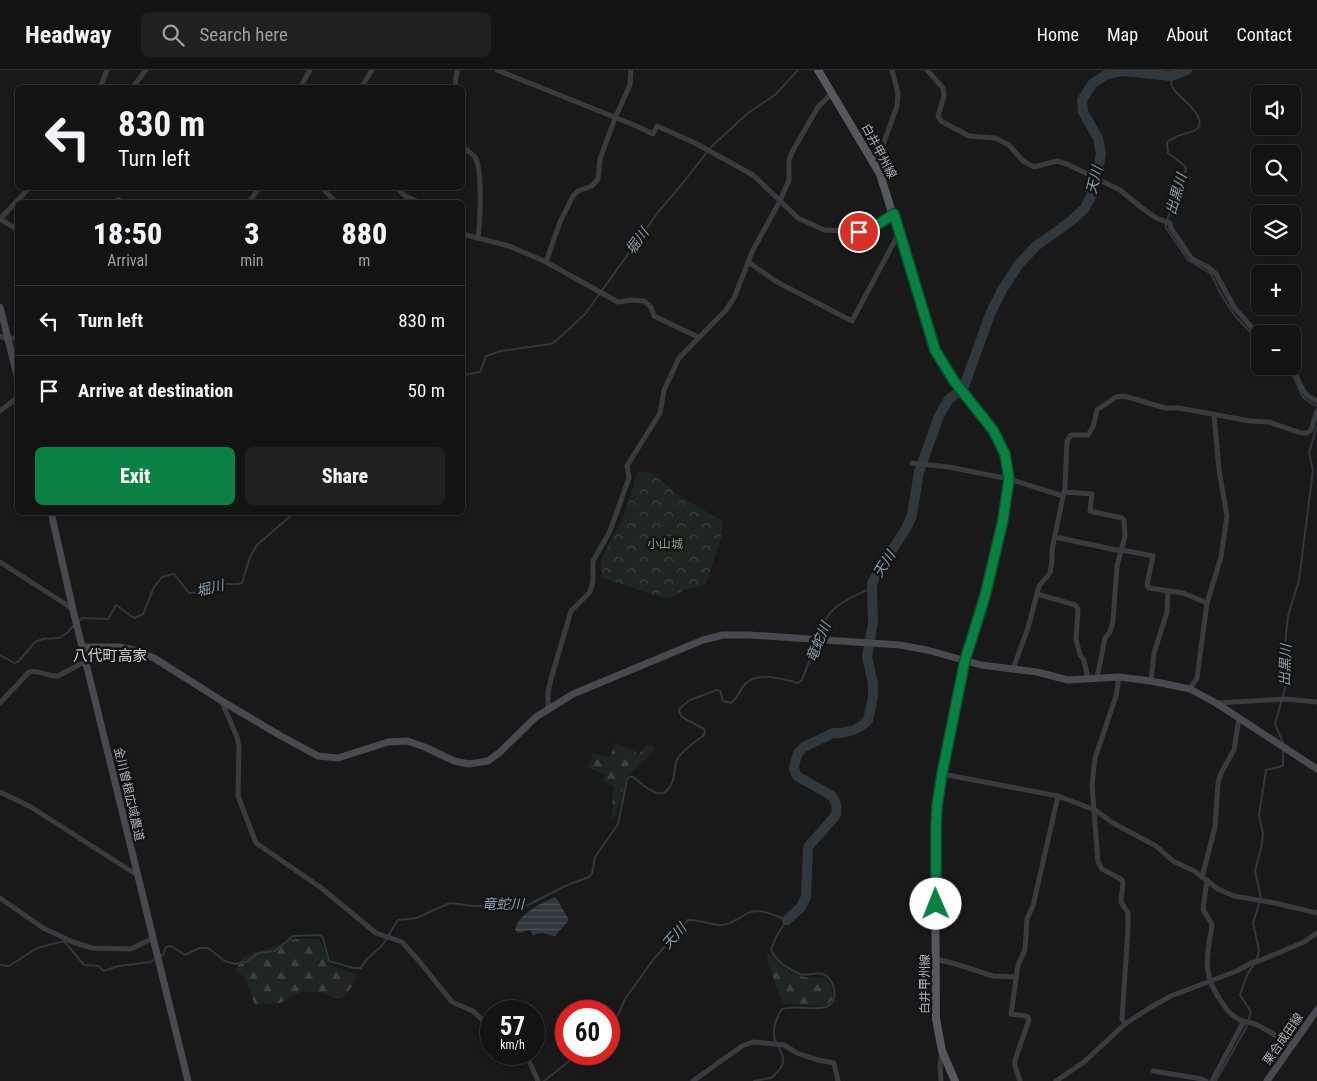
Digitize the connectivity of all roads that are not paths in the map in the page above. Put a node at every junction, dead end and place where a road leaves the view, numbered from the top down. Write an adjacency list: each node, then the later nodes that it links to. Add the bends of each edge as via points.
1 (107, 70): 11 (street)
2 (146, 70): 12 (street)
3 (310, 70): 13 (street)
4 (372, 70): 14 (street)
5 (457, 70): 15 (street)
6 (497, 70): 17 (street)
7 (631, 70): 17 (street, via 630,85)
8 (818, 70): 16 (main road, 白井甲州線)
9 (892, 70): 19 (street, via 898,93 897,106)
10 (927, 70): 36 (street, via 943,88 938,116 941,121 969,136 996,138 1034,167 1057,161 1120,190 1166,222 1192,258 1216,274 1234,307)
11 (101, 85)
12 (134, 85)
13 (302, 85)
14 (363, 85)
15 (455, 85)
16 (832, 93): 19 (main road, 白井甲州線); 26 (street, via 818,107 792,152 789,180)
17 (615, 118): 26 (street, via 653,134 657,126 708,149 753,175); 33 (street, via 600,159 598,180 573,196)
18 (465, 149): 32 (street, via 475,157 477,166 481,207)
19 (875, 163): 28 (main road, 白井甲州線)
20 (27, 190): 23 (street)
21 (324, 190): 24 (street)
22 (399, 190): 25 (street)
23 (18, 200)
24 (334, 200)
25 (415, 200)
26 (780, 202): 28 (street, via 798,218 824,230 869,230); 34 (street)
27 (15, 203): 29 (street, via 0,219)
28 (894, 214): 30 (main road, 白井甲州線)
29 (15, 228)
30 (899, 232): 34 (street, via 852,321 777,282); 47 (main road, 白井甲州線, via 929,333 941,362 993,430 1005,454)
31 (465, 235): 32 (street)
32 (478, 238): 33 (street, via 509,246)
33 (546, 262): 37 (street, via 618,302 644,301 654,316)
34 (748, 262): 37 (street, via 726,310)
35 (0, 307): 38 (street)
36 (1251, 327)
37 (698, 337): 70 (street, via 679,358 664,390 660,413 627,466 629,478 610,531 593,561 590,592 572,611 551,679)
38 (4, 338): 39 (street)
39 (15, 369)
40 (1295, 375): 42 (street, via 1307,397)
41 (15, 399): 43 (street)
42 (1317, 401)
43 (0, 411)
44 (1317, 411): 45 (street, via 1307,433 1269,422)
45 (1214, 414): 48 (street, via 1116,397 1097,410 1088,435 1071,435 1067,441); 55 (street, via 1219,470 1227,510 1220,557)
46 (912, 462): 47 (street)
47 (1009, 479): 48 (street); 58 (main road, 白井甲州線, via 985,596)
48 (1063, 494): 50 (street); 51 (street, via 1092,494 1090,512 1122,518 1126,536)
49 (52, 515): 56 (street, 金川曽根広域農道)
50 (1054, 537): 51 (street); 54 (street, via 1050,573 1039,586)
51 (1122, 550): 53 (street, via 1153,556 1147,585); 62 (street, via 1117,566 1113,621)
52 (1, 564): 56 (street)
53 (1168, 592): 55 (street, via 1183,593); 64 (street, via 1167,612 1154,653)
54 (1037, 594): 60 (street); 63 (street, via 1075,605 1078,609 1076,639)
55 (1207, 603): 65 (street, via 1197,678)
56 (73, 610): 57 (street, 金川曽根広域農道)
57 (83, 647): 59 (street, 金川曽根広域農道); 66 (street, via 120,646 134,650 154,658)
58 (965, 660): 60 (street); 70 (street, via 879,643 735,634 703,640 573,694); 73 (main road, 白井甲州線)
59 (86, 661): 68 (street, via 58,676 32,670); 77 (street, 金川曽根広域農道)
60 (1013, 669): 63 (street, via 1068,680)
61 (1120, 677): 62 (street); 64 (street); 76 (street, via 1095,758 1092,785)
62 (1098, 678): 63 (street)
63 (1088, 679)
64 (1151, 681): 65 (street)
65 (1190, 689): 69 (street)
66 (222, 701): 70 (street, via 318,756 338,758 388,742 408,741 469,764 488,761); 87 (street, via 238,737 238,796 256,843 320,887 370,929 402,942 452,1002)
67 (1317, 702): 69 (street, via 1282,699)
68 (0, 703)
69 (1216, 703): 71 (street)
70 (548, 709)
71 (1239, 718): 72 (street); 78 (street, via 1234,750 1218,784 1215,826)
72 (1317, 770)
73 (942, 774): 75 (street); 83 (main road, 白井甲州線, via 936,827)
74 (0, 792): 77 (street, via 31,807)
75 (1058, 796): 76 (street); 84 (street, via 1028,919 1026,950)
76 (1095, 810): 78 (street); 89 (street, via 1098,862 1102,869 1123,882 1121,902 1128,913 1122,1019)
77 (137, 875): 82 (street, 金川曽根広域農道)
78 (1204, 879): 80 (street, via 1224,893); 85 (street, via 1203,909 1212,921 1207,965)
79 (0, 898): 82 (street, via 43,928 92,948 131,949)
80 (1317, 914)
81 (1317, 933): 85 (street, via 1304,942)
82 (153, 938): 94 (street, 金川曽根広域農道)
83 (936, 959): 84 (street, via 993,976); 91 (main road, 白井甲州線, via 936,1019)
84 (1016, 977): 100 (street, via 1011,1014 1027,1016 1029,1020 1015,1060)
85 (1209, 982): 88 (street, via 1229,1013); 89 (street, via 1171,996)
86 (1317, 1010): 90 (street, 栗合成田線)
87 (480, 1018)
88 (1244, 1021): 90 (street); 103 (street)
89 (1125, 1024): 101 (street, via 1088,1059)
90 (1292, 1046): 104 (street, 栗合成田線)
91 (942, 1051): 98 (street); 99 (main road, 白井甲州線)
92 (531, 1065): 95 (street)
93 (1153, 1071): 102 (street)
94 (188, 1081)
95 (538, 1081)
96 (693, 1081): 97 (street, via 742,1046 753,1042 782,1045 797,1053 834,1063)
97 (838, 1081)
98 (941, 1081)
99 (955, 1081)
100 (1020, 1081)
101 (1056, 1081)
102 (1206, 1081)
103 (1212, 1081)
104 (1267, 1081)

